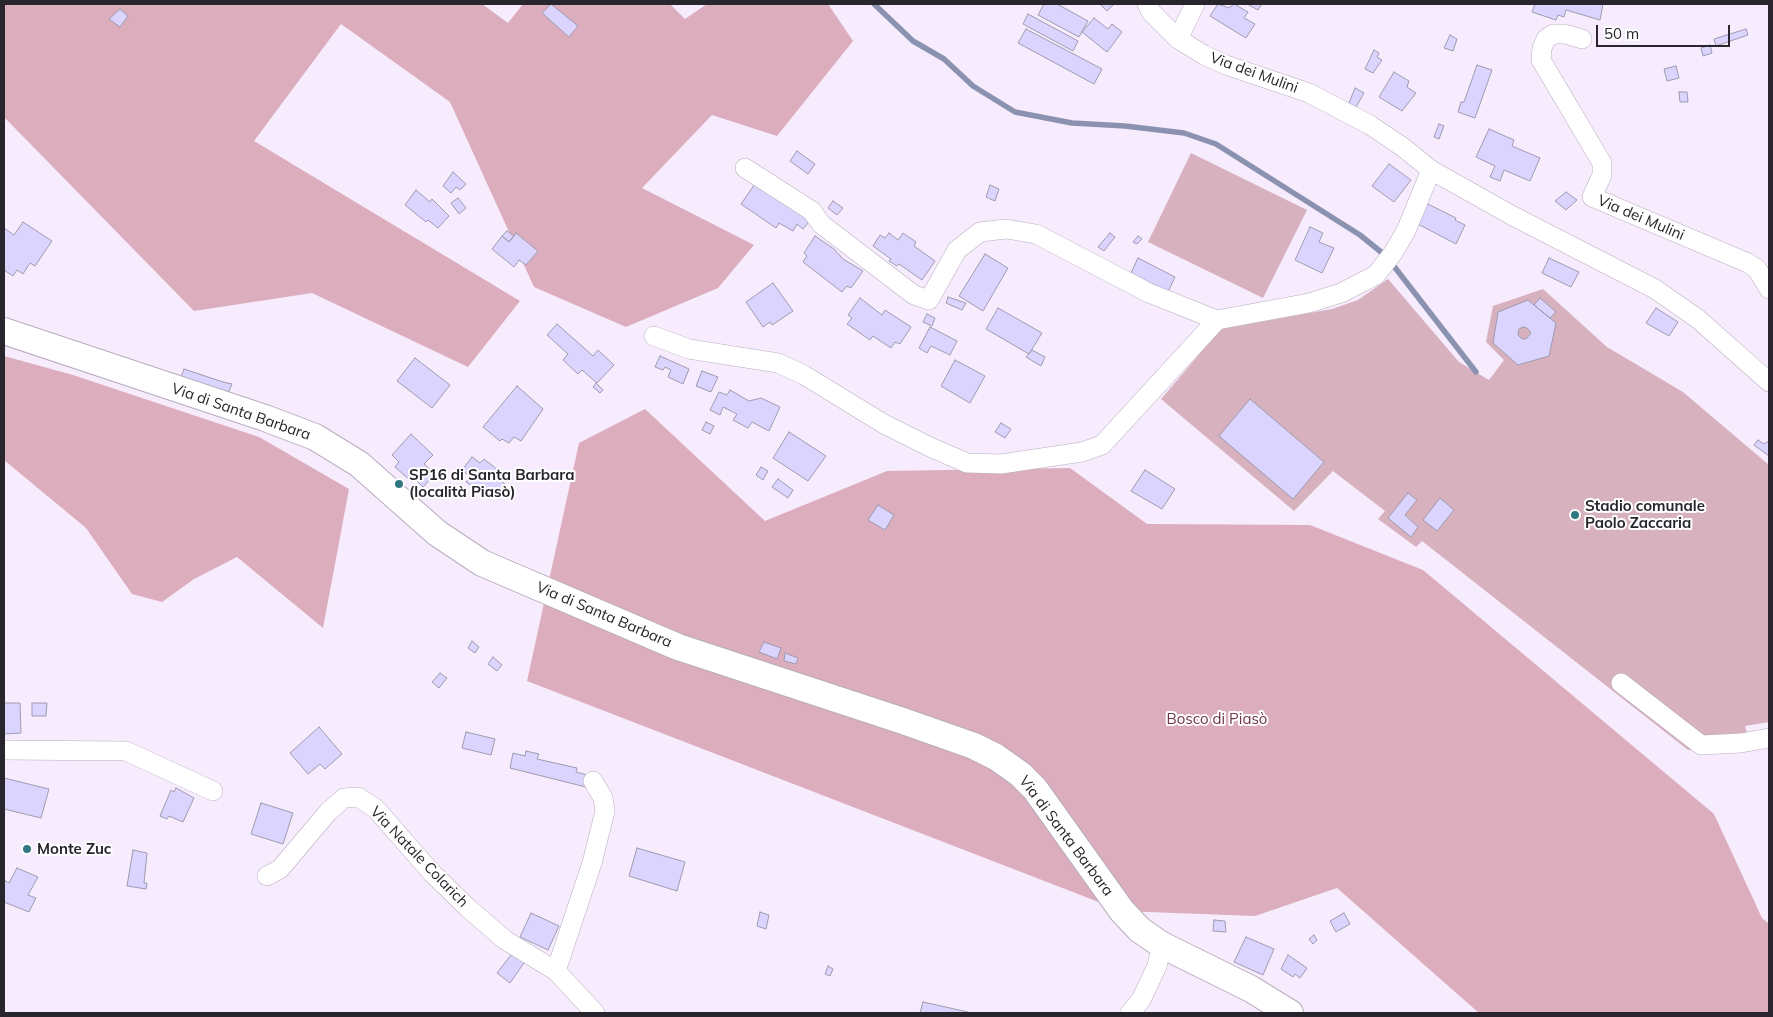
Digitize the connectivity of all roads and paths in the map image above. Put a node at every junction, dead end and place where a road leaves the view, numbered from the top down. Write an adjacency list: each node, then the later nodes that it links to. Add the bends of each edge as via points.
1 (1147, 4): 3 (street, Via dei Mulini)
2 (1195, 4): 3 (street)
3 (1178, 39): 6 (street, Via dei Mulini, via 1226,65 1310,93 1370,124)
4 (1582, 39): 7 (street, Via dei Mulini, via 1553,34 1546,39 1541,60 1602,163 1602,175 1592,198 1748,263)
5 (745, 168): 8 (street, via 812,211 821,224 914,295 929,300 957,250 980,232 1006,229 1036,234 1149,293)
6 (1431, 170): 8 (street, via 1406,231 1376,275 1341,294); 11 (street, Via dei Mulini, via 1655,289 1698,319)
7 (1769, 289)
8 (1217, 320): 10 (street, via 1102,445 1082,452 1000,464 967,463 930,447 884,424 804,374 778,363 689,349)
9 (4, 331): 18 (street, Via di Santa Barbara, via 315,437 359,464 437,533 482,562 678,647 928,730 996,757 1035,789 1122,911 1140,930)
10 (654, 336)
11 (1769, 382)
12 (1621, 683): 13 (street, via 1701,746)
13 (1769, 738)
14 (4, 750): 16 (street, via 126,751)
15 (593, 781): 19 (street, via 603,798 605,810 592,863)
16 (213, 791)
17 (267, 876): 19 (street, Via Natale Colarich, via 280,869 328,812 344,798 358,796 376,809 432,874 468,908 505,940)
18 (1162, 945): 21 (street, via 1157,966 1141,1000); 22 (street, Via di Santa Barbara, via 1251,989)
19 (556, 971): 20 (street, Via Natale Colarich)
20 (596, 1013)
21 (1130, 1013)
22 (1290, 1013)

